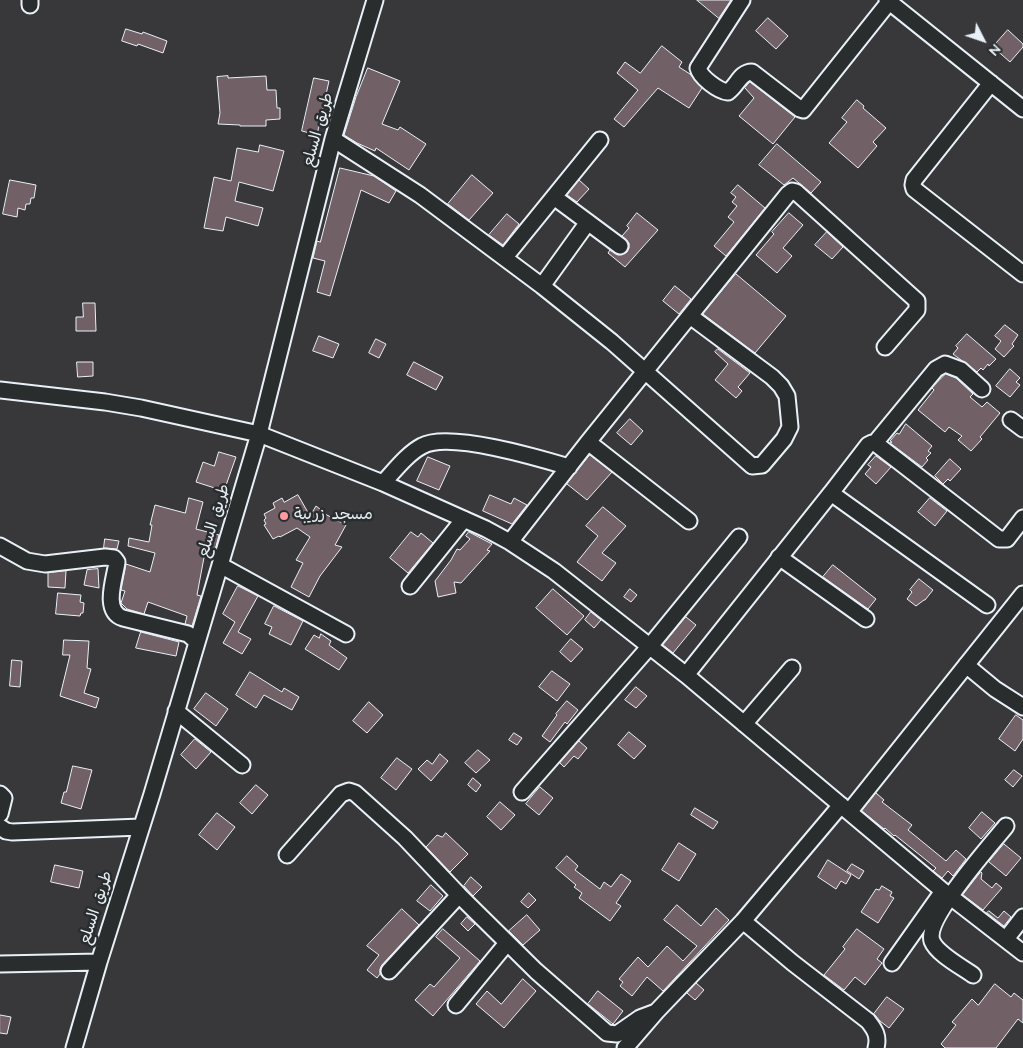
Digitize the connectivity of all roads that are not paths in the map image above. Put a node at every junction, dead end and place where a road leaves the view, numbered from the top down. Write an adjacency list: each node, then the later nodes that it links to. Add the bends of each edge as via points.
1 (375, 0): 6 (street, طريق السلع)
2 (742, 0): 3 (street, via 698,68 700,74 728,92 744,74 752,72 803,110)
3 (888, 1): 4 (street)
4 (990, 83): 5 (street); 12 (street, via 913,185)
5 (1023, 109)
6 (333, 139): 11 (street, via 420,195); 19 (street, طريق السلع)
7 (600, 140): 8 (street)
8 (554, 197): 9 (street); 11 (street)
9 (588, 222): 10 (street); 13 (street)
10 (620, 246)
11 (505, 257): 13 (street)
12 (1023, 274)
13 (542, 286): 16 (street)
14 (690, 316): 15 (street, via 792,191 917,300 917,310); 16 (street); 16 (street, via 781,386 786,396 790,427 784,439 762,465 752,466)
15 (885, 347)
16 (645, 372): 20 (street)
17 (982, 389): 21 (street, via 961,370 945,364 936,369)
18 (0, 390): 19 (street, via 132,407)
19 (259, 434): 23 (street); 32 (street, طريق السلع)
20 (588, 442): 22 (street); 27 (street)
21 (875, 443): 24 (street, via 868,444); 25 (street, via 999,540 1006,538)
22 (569, 466): 23 (street, via 520,452 434,441 422,445); 29 (street)
23 (383, 482): 26 (street)
24 (831, 493): 31 (street); 35 (street)
25 (1023, 518)
26 (464, 519): 29 (street); 33 (street)
27 (689, 522)
28 (739, 537): 39 (street)
29 (510, 542): 39 (street, via 554,571)
30 (0, 546): 38 (street, via 36,564 105,556 114,558 117,562 110,604 113,612 123,618 188,634)
31 (779, 558): 36 (street); 42 (street)
32 (220, 565): 37 (street); 38 (street, طريق السلع)
33 (410, 586)
34 (1023, 594): 40 (street)
35 (987, 606)
36 (866, 619)
37 (346, 634)
38 (197, 642): 44 (street, طريق السلع)
39 (650, 646): 42 (street); 47 (street)
40 (966, 665): 43 (street); 49 (street)
41 (792, 668): 45 (street)
42 (686, 675): 45 (street)
43 (1023, 707)
44 (176, 711): 46 (street); 53 (street, طريق السلع)
45 (744, 724): 49 (street)
46 (242, 765)
47 (522, 792)
48 (0, 794): 50 (street, via 4,798)
49 (845, 808): 55 (street); 58 (street)
50 (0, 814)
51 (1006, 826): 55 (street)
52 (0, 827): 53 (street, via 12,832)
53 (141, 827): 62 (street, طريق السلع)
54 (287, 855): 56 (street, via 341,794 349,791 405,838)
55 (947, 893): 59 (street); 63 (street); 66 (street, via 931,939 936,949)
56 (459, 895): 60 (street); 65 (street)
57 (1023, 917): 59 (street)
58 (743, 921): 68 (street); 71 (street, via 868,1021 878,1039)
59 (1006, 939): 61 (street)
60 (507, 943): 67 (street); 68 (street, via 607,1033 617,1034 640,1018)
61 (1023, 953)
62 (99, 962): 64 (street); 69 (street, طريق السلع)
63 (892, 963)
64 (0, 964)
65 (389, 971)
66 (974, 975)
67 (456, 1005)
68 (656, 1012): 70 (street)
69 (74, 1048)
70 (625, 1048)
71 (876, 1048)

